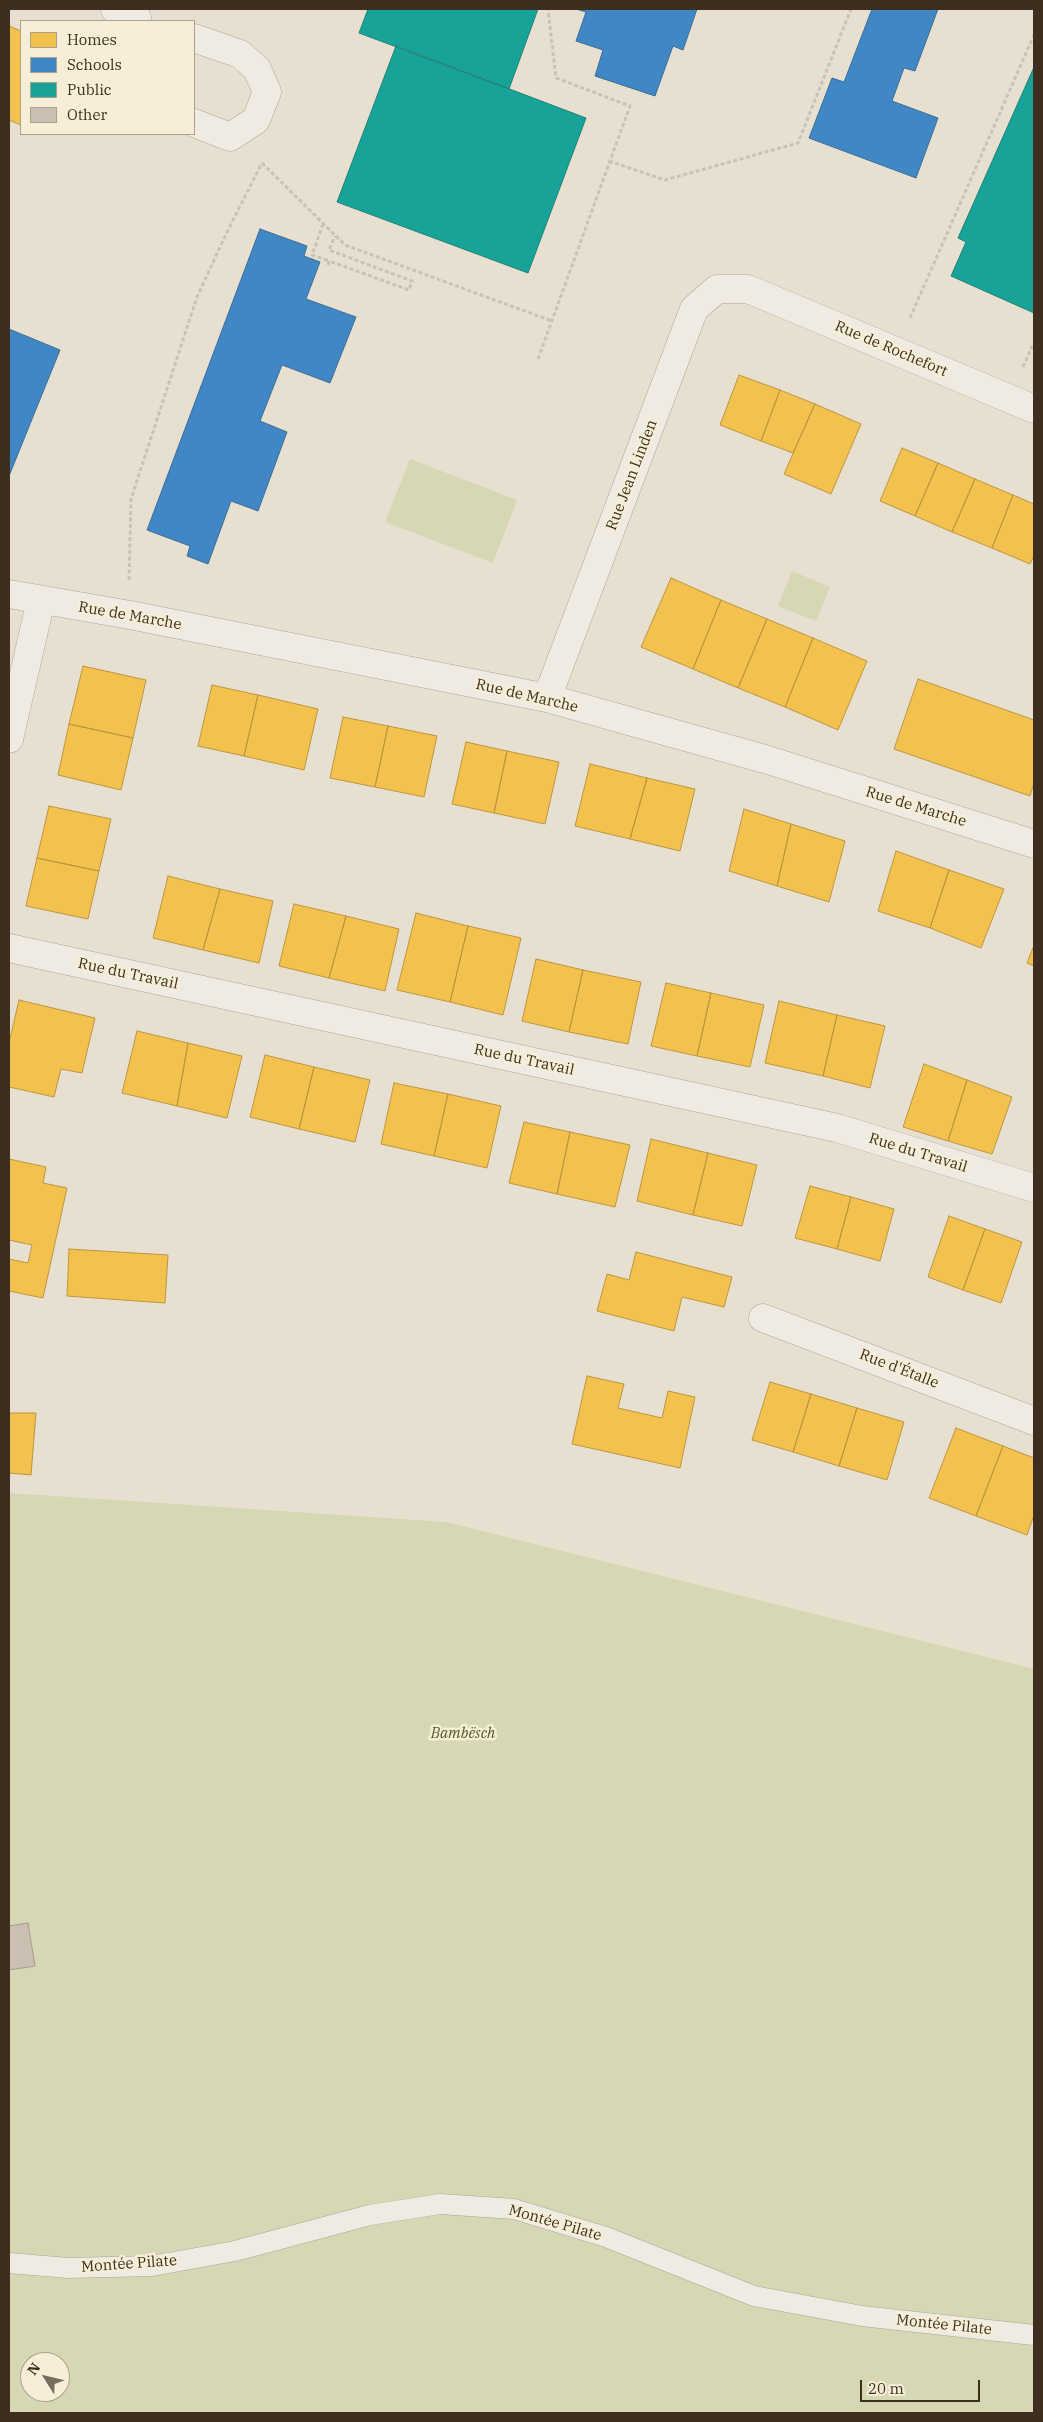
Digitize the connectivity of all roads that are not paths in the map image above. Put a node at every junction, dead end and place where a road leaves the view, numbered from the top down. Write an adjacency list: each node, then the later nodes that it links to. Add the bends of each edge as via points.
1 (195, 38): 2 (street, via 240,54 257,70 267,92 256,120 230,136)
2 (195, 123)
3 (748, 289): 4 (street, Rue de Rochefort); 7 (street, Rue Jean Linden, via 716,289 694,309)
4 (1034, 409)
5 (9, 594): 6 (street, Rue de Marche)
6 (41, 600): 7 (street, Rue de Marche); 8 (street)
7 (547, 698): 9 (street, Rue de Marche, via 768,760)
8 (9, 739)
9 (1034, 844)
10 (9, 948): 11 (street, Rue du Travail, via 837,1128)
11 (1034, 1188)
12 (763, 1318): 13 (street, Rue d'Étalle)
13 (1034, 1420)
14 (9, 2264): 15 (lane, Montée Pilate, via 69,2268 152,2266 235,2251 370,2215 440,2204 514,2210 606,2238 754,2296 862,2316)
15 (1034, 2335)

